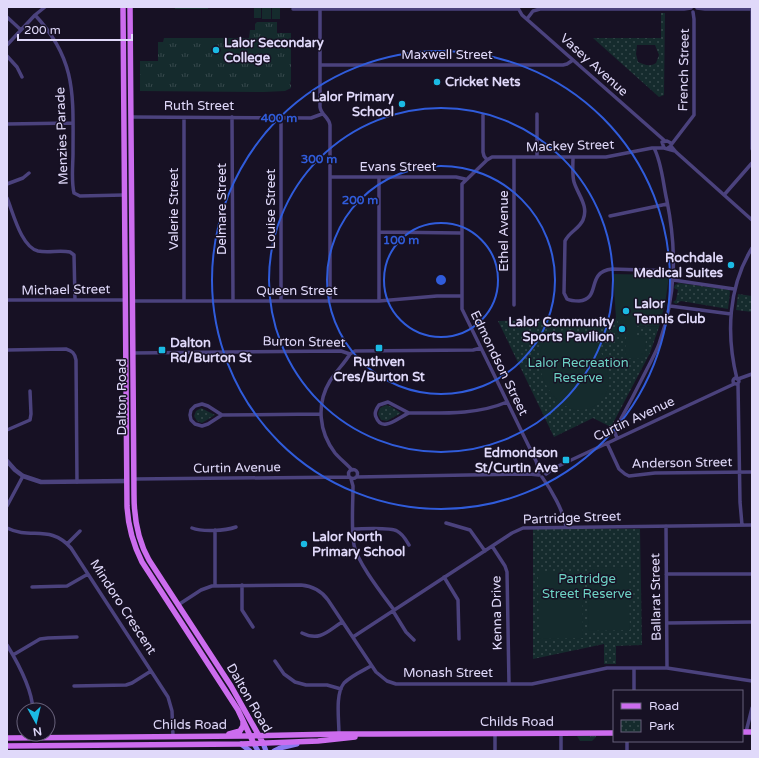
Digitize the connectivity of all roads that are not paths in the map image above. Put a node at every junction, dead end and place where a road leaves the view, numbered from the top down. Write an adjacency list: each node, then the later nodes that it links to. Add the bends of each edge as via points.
1 (45, 7): 9 (street)
2 (123, 7): 23 (main road, Dalton Road)
3 (130, 7): 24 (main road, Dalton Road)
4 (320, 8): 5 (street); 6 (street); 16 (street)
5 (518, 8): 11 (street, Vasey Avenue)
6 (293, 9)
7 (694, 9): 8 (street); 11 (street, via 540,9 533,11); 29 (street, French Street, via 694,116 676,138)
8 (752, 9): 17 (street)
9 (35, 15): 12 (street); 27 (street, Menzies Parade, via 56,41 66,61 72,91)
10 (7, 17): 12 (street)
11 (527, 19): 15 (street, Vasey Avenue)
12 (21, 30): 13 (street)
13 (7, 45)
14 (7, 56): 18 (street)
15 (573, 60): 16 (street, Maxwell Street, via 563,65); 29 (street, Vasey Avenue)
16 (320, 65): 19 (street)
17 (752, 66): 31 (street)
18 (22, 77)
19 (322, 114): 26 (street, Ruth Street, via 311,118); 39 (street, via 330,124)
20 (537, 114): 33 (street)
21 (483, 115): 35 (street, via 483,152)
22 (232, 117): 25 (street, Ruth Street); 26 (street, Ruth Street); 61 (street, Delmare Street)
23 (124, 118): 24 (main road, Ruth Street); 43 (main road, Dalton Road)
24 (131, 118): 25 (street, Ruth Street); 59 (main road, Dalton Road)
25 (184, 118): 60 (street, Valerie Street)
26 (281, 118): 62 (street, Louise Street)
27 (73, 123): 28 (street); 43 (street, Menzies Parade, via 74,192 80,196)
28 (7, 124)
29 (666, 145): 30 (street, Mackey Street); 36 (street, via 660,154); 44 (street, Vasey Avenue)
30 (654, 148): 34 (street, Mackey Street, via 606,157); 36 (street)
31 (752, 149)
32 (514, 157): 33 (street, Mackey Street); 35 (street, Mackey Street, via 494,157); 65 (street, Ethel Avenue)
33 (537, 157): 34 (street, Mackey Street)
34 (573, 157): 52 (street, via 574,181 583,201 585,213 580,225 565,241 566,297 572,301 588,298 596,278 605,270)
35 (487, 160): 41 (street)
36 (659, 162): 46 (street)
37 (752, 163): 44 (street)
38 (29, 173): 42 (street)
39 (330, 177): 40 (street, Evans Street); 63 (street)
40 (379, 177): 41 (street, Evans Street); 49 (street)
41 (466, 179): 50 (street, Edmondson Street, via 461,188)
42 (7, 184)
43 (124, 195): 58 (main road, Dalton Road)
44 (724, 195): 48 (street, Vasey Avenue)
45 (7, 198): 57 (street, via 24,240 30,247 38,251 70,252 74,255)
46 (667, 204): 47 (street); 52 (street, via 673,239)
47 (610, 216)
48 (752, 220)
49 (379, 232): 50 (street); 64 (street)
50 (461, 233): 55 (street, Edmondson Street)
51 (752, 248): 54 (street)
52 (674, 271): 53 (street)
53 (673, 280): 54 (street); 66 (street)
54 (734, 289): 67 (street)
55 (461, 296): 64 (street, Queen Street); 68 (street, Edmondson Street, via 462,309)
56 (7, 300): 57 (street, Michael Street)
57 (75, 300): 58 (street, Michael Street)
58 (125, 300): 70 (main road, Dalton Road)
59 (133, 301): 60 (street, Queen Street); 71 (main road, Dalton Road)
60 (184, 301): 61 (street, Queen Street)
61 (233, 301): 62 (street, Queen Street)
62 (281, 301): 63 (street, Queen Street)
63 (330, 301): 64 (street, Queen Street)
64 (379, 301)
65 (514, 305)
66 (670, 306): 67 (street); 81 (street, via 658,345 616,428)
67 (731, 314): 74 (street)
68 (480, 348): 72 (street, Burton Street, via 355,351); 76 (street, Edmondson Street)
69 (7, 350): 91 (street, via 66,349 74,354)
70 (126, 353): 71 (main road, Burton Street); 90 (main road, Dalton Road)
71 (133, 353): 72 (street, Burton Street, via 343,351); 89 (main road, Dalton Road)
72 (350, 354): 78 (street, via 327,385)
73 (750, 375): 74 (street, Curtin Avenue)
74 (736, 381): 81 (street, Curtin Avenue); 84 (street)
75 (30, 391): 80 (street, via 30,420)
76 (507, 402): 77 (street, via 464,412); 86 (street, Edmondson Street)
77 (409, 413): 77 (street, via 387,425 377,420 375,413 378,405 385,402 392,403)
78 (320, 414): 79 (street); 87 (street, via 326,439)
79 (222, 415): 79 (street, via 202,426 194,424 190,415 195,406 202,404)
80 (7, 430)
81 (617, 438): 82 (street, Curtin Avenue)
82 (607, 443): 84 (street, Anderson Street, via 621,471 629,476 651,473); 86 (street, Curtin Avenue)
83 (7, 461): 88 (street)
84 (739, 472): 85 (street, Anderson Street); 94 (street)
85 (752, 472)
86 (542, 473): 87 (street, Curtin Avenue); 98 (street, Edmondson Street)
87 (352, 475): 89 (street, Curtin Avenue); 101 (street)
88 (23, 476): 91 (street, via 41,482); 92 (street)
89 (134, 479): 115 (main road, Dalton Road, via 135,517 140,542)
90 (127, 481): 91 (street); 116 (main road, Dalton Road, via 127,513 134,545)
91 (77, 482)
92 (7, 506)
93 (446, 523): 107 (street, via 470,530)
94 (742, 525): 95 (street, Partridge Street); 96 (street, Partridge Street)
95 (752, 525)
96 (666, 526): 98 (street, Partridge Street); 109 (street, Ballarat Street)
97 (236, 527): 102 (street)
98 (566, 527): 106 (street, Partridge Street, via 523,528)
99 (7, 528): 104 (street, Mindoro Crescent, via 18,532 54,535)
100 (192, 528): 102 (street)
101 (353, 529): 105 (street, via 397,530); 117 (street, via 357,555)
102 (215, 530): 113 (street)
103 (80, 531): 104 (street)
104 (67, 544): 108 (street, Mindoro Crescent)
105 (409, 545)
106 (492, 546): 107 (street, Partridge Street); 135 (street, Kenna Drive, via 507,572)
107 (484, 551): 111 (street, Partridge Street)
108 (88, 574): 114 (street, via 66,586); 133 (street, Mindoro Crescent)
109 (666, 574): 110 (street); 120 (street, Ballarat Street)
110 (752, 574)
111 (444, 578): 117 (street, Partridge Street); 125 (street, via 458,600)
112 (242, 585): 113 (street, Monash Street); 118 (street, Monash Street, via 311,586 325,596); 121 (street, via 242,610)
113 (215, 586): 115 (street, Monash Street, via 201,590)
114 (32, 587)
115 (178, 605): 116 (main road, Monash Street); 148 (main road, Dalton Road, via 231,686)
116 (172, 609): 141 (main road, Dalton Road)
117 (393, 611): 124 (street, Partridge Street); 126 (street)
118 (342, 622): 122 (street, via 318,637); 124 (street, Monash Street)
119 (752, 622): 120 (street)
120 (667, 623): 132 (street, Ballarat Street)
121 (253, 627)
122 (302, 633)
123 (77, 637): 128 (street, via 44,638)
124 (353, 637): 130 (street, Monash Street)
125 (460, 639)
126 (414, 640)
127 (7, 645): 128 (street)
128 (13, 655): 139 (street)
129 (275, 661): 137 (street, via 284,674 295,682)
130 (371, 666): 135 (street, Monash Street, via 382,678 396,684); 137 (street, via 348,680)
131 (634, 668): 132 (street, Monash Street); 135 (street, Monash Street, via 604,668 534,683); 138 (street)
132 (667, 668): 134 (street, Monash Street)
133 (151, 671): 136 (street, via 126,685); 149 (street, Mindoro Crescent, via 170,702)
134 (752, 681)
135 (509, 684)
136 (74, 686)
137 (341, 689): 152 (street)
138 (634, 690)
139 (31, 702)
140 (752, 708): 142 (street)
141 (243, 720): 150 (main road, via 240,731); 151 (main road, Dalton Road)
142 (747, 732)
143 (561, 733): 144 (main road, Childs Road); 146 (main road, Childs Road); 167 (street)
144 (613, 733)
145 (326, 734): 148 (main road, Childs Road); 152 (main road, Childs Road); 153 (main road)
146 (495, 734): 152 (main road, Childs Road); 166 (street)
147 (56, 735): 149 (main road, Childs Road)
148 (259, 735): 151 (main road, Childs Road); 156 (main road, Dalton Road)
149 (173, 736): 150 (main road, Childs Road); 159 (main road, Mindoro Crescent)
150 (219, 736): 151 (main road, Childs Road)
151 (251, 736): 158 (main road, Dalton Road)
152 (339, 736): 153 (main road, Childs Road)
153 (330, 740): 155 (main road, Childs Road)
154 (33, 742): 161 (main road)
155 (305, 742): 156 (main road, Childs Road); 165 (main road)
156 (263, 743): 158 (main road, Childs Road); 164 (main road, Dalton Road)
157 (241, 744): 158 (main road, Childs Road); 159 (main road, Childs Road); 162 (main road)
158 (254, 744): 163 (main road, Dalton Road)
159 (173, 745): 161 (main road, Childs Road)
160 (7, 746): 161 (main road, Childs Road)
161 (33, 746)
162 (250, 751)
163 (258, 751)
164 (266, 751)
165 (274, 751)
166 (495, 751)
167 (561, 751)

